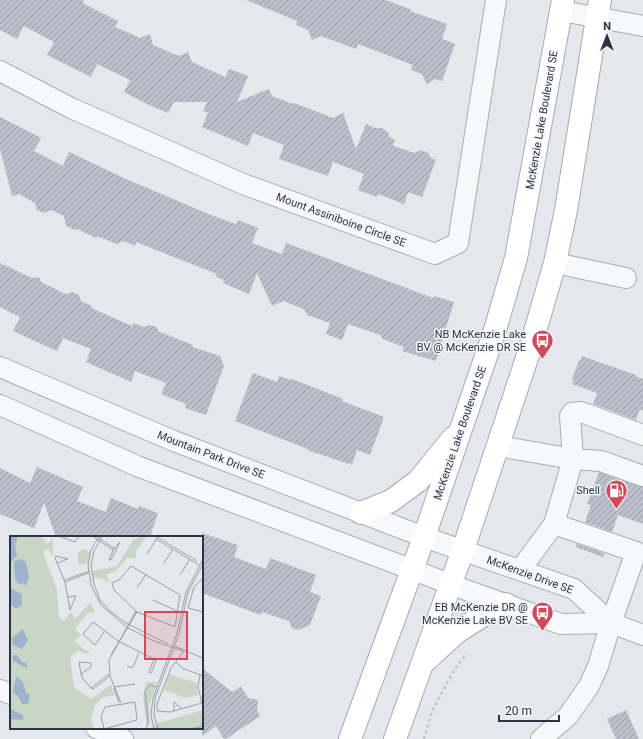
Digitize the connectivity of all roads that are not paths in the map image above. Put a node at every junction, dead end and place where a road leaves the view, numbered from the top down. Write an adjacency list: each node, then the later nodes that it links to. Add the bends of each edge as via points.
1 (496, 0): 5 (street, Mount Assiniboine Circle SE, via 458,243 436,254 243,184 71,108)
2 (562, 5): 3 (street); 10 (main road, McKenzie Lake Boulevard SE, via 516,258 495,330)
3 (599, 8): 4 (street); 6 (main road, via 567,203)
4 (643, 26)
5 (0, 71)
6 (554, 263): 7 (street); 12 (main road, via 529,352)
7 (626, 278)
8 (0, 367): 15 (street, Mountain Park Drive SE, via 174,441)
9 (0, 405): 19 (street, via 137,466)
10 (462, 426): 15 (main road, via 418,482 392,501); 17 (main road, McKenzie Lake Boulevard SE)
11 (643, 435): 13 (street, via 581,412 572,413 569,420)
12 (498, 446): 13 (street); 18 (main road)
13 (573, 459): 14 (street, via 601,461); 16 (street)
14 (643, 476)
15 (361, 513): 17 (street, Mountain Park Drive SE)
16 (554, 524): 20 (street); 23 (street, via 636,552)
17 (424, 537): 18 (street, McKenzie Drive SE); 19 (main road, McKenzie Lake Boulevard SE)
18 (463, 550): 20 (street, McKenzie Drive SE); 21 (main road)
19 (412, 570): 21 (street, McKenzie Drive SE); 30 (main road, McKenzie Lake Boulevard SE)
20 (520, 570): 23 (street, McKenzie Drive SE, via 574,589)
21 (451, 584): 22 (street, McKenzie Drive SE); 25 (main road)
22 (506, 604): 23 (street, McKenzie Drive SE, via 561,624); 25 (main road, via 457,632)
23 (611, 623): 24 (street, McKenzie Drive SE); 32 (street, via 589,686 568,716)
24 (643, 635)
25 (422, 664): 31 (main road)
26 (0, 690): 27 (street)
27 (10, 694)
28 (98, 729): 29 (street)
29 (123, 739)
30 (350, 739)
31 (395, 739)
32 (541, 739)

